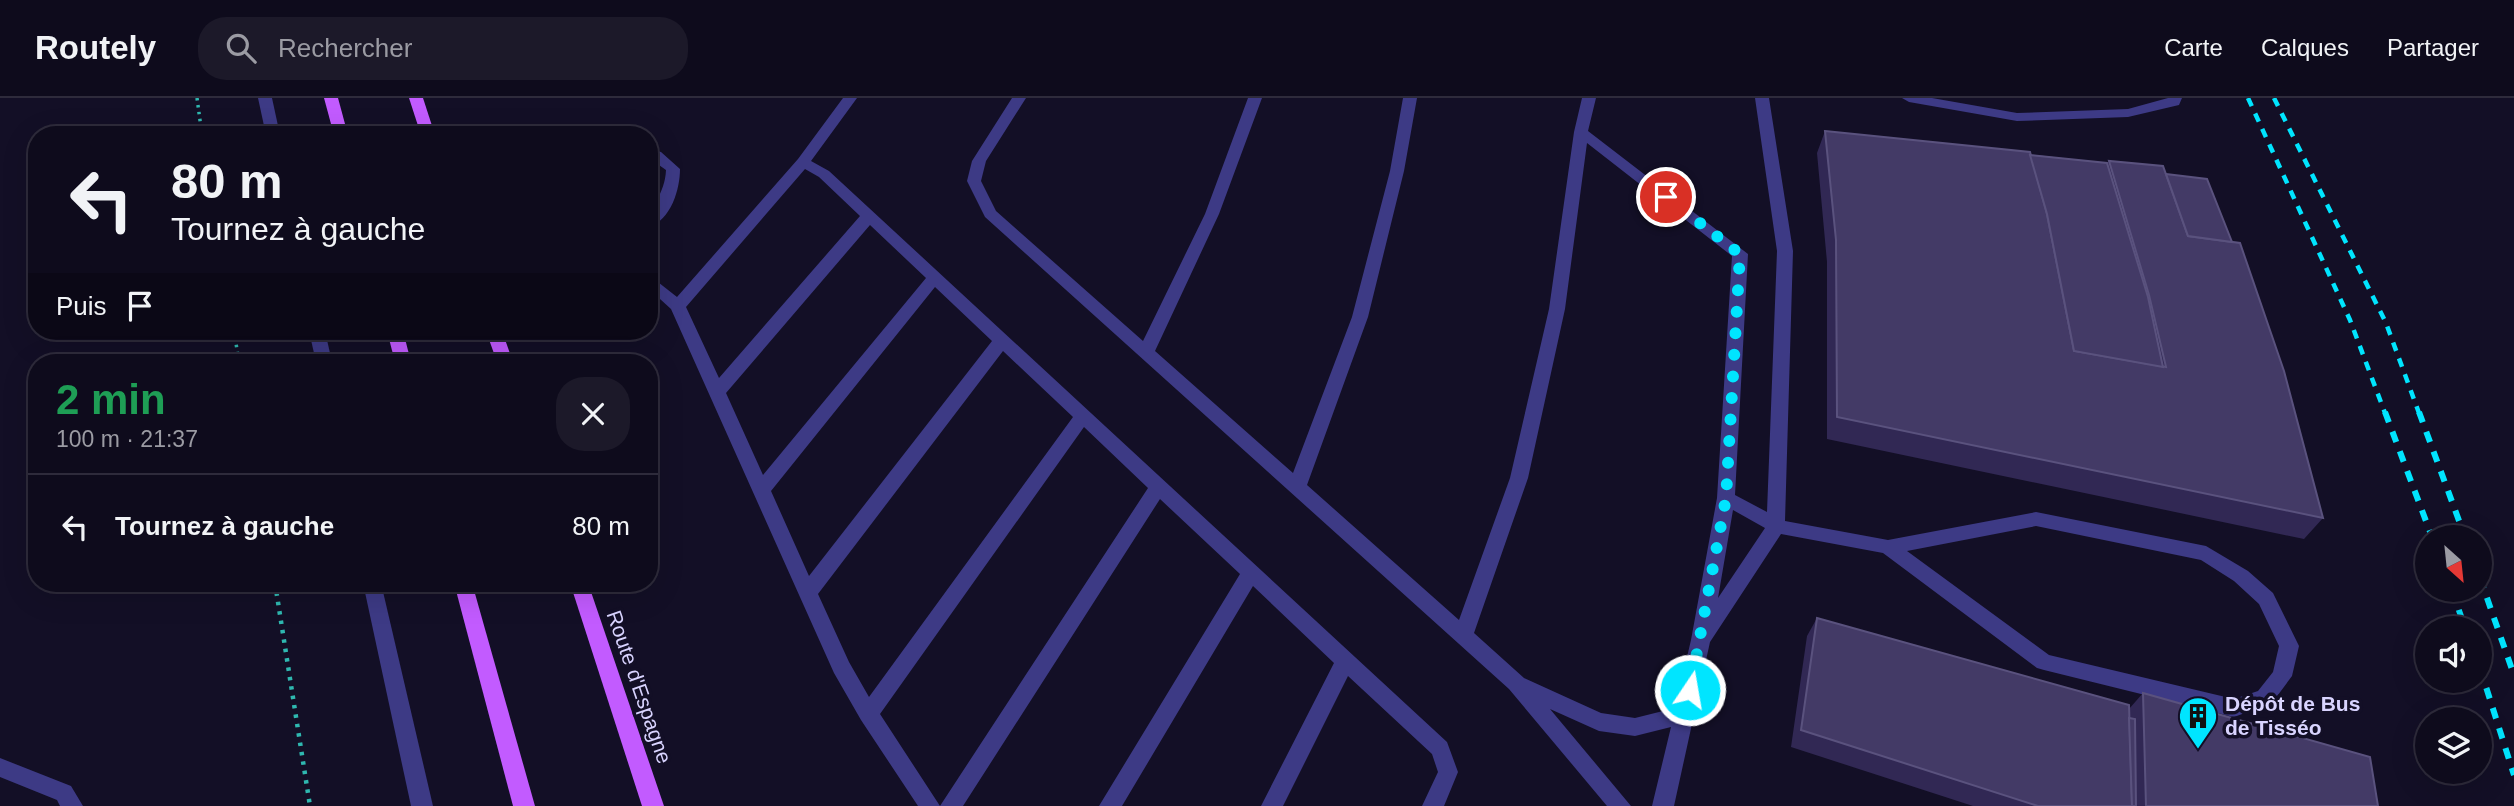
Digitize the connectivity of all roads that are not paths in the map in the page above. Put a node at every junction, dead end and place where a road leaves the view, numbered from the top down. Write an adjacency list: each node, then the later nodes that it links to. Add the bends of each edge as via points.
1 (265, 98): 12 (lane)
2 (331, 98): 13 (main road)
3 (416, 98): 14 (main road)
4 (850, 98): 17 (lane)
5 (1019, 98): 24 (lane, via 979,161 974,181 990,214)
6 (1255, 98): 24 (lane, via 1212,214)
7 (1410, 98): 28 (lane, via 1397,171 1360,317)
8 (1590, 98): 15 (lane)
9 (1762, 98): 31 (lane, via 1784,251)
10 (1909, 98): 11 (lane, via 2017,117 2128,113 2174,102)
11 (2175, 98)
12 (271, 126)
13 (339, 126)
14 (425, 126)
15 (1581, 132): 30 (lane, via 1740,254); 38 (lane, via 1557,309 1519,478)
16 (658, 157): 18 (lane, via 673,169 673,191)
17 (803, 162): 19 (lane, via 824,174); 22 (lane)
18 (658, 214)
19 (869, 216): 20 (lane); 25 (lane)
20 (935, 277): 23 (lane); 29 (lane)
21 (658, 288): 22 (lane)
22 (678, 306): 25 (lane)
23 (1002, 340): 26 (lane); 37 (lane)
24 (1146, 353): 28 (lane)
25 (718, 392): 29 (lane)
26 (1083, 416): 27 (lane); 42 (lane)
27 (1159, 486): 33 (lane); 50 (lane)
28 (1297, 487): 38 (lane)
29 (762, 489): 37 (lane)
30 (1726, 498): 31 (lane); 39 (lane)
31 (1776, 526): 32 (lane); 39 (lane)
32 (1888, 547): 32 (lane, via 2036,519 2206,553 2266,599 2289,646 2282,676 2265,697 2234,708 2044,662)
33 (1251, 572): 40 (lane); 51 (lane)
34 (374, 592): 46 (lane)
35 (465, 592): 47 (main road)
36 (582, 592): 48 (main road, Route d'Espagne)
37 (808, 592): 42 (lane, via 841,667)
38 (1463, 636): 41 (lane)
39 (1700, 640): 43 (lane)
40 (1345, 661): 52 (lane); 53 (lane, via 1440,749 1448,772)
41 (1516, 683): 43 (lane, via 1599,722 1635,727); 54 (lane)
42 (869, 714): 49 (lane)
43 (1684, 715): 55 (lane)
44 (0, 767): 45 (lane, via 64,793)
45 (72, 806)
46 (422, 806)
47 (524, 806)
48 (653, 806)
49 (930, 806)
50 (951, 806)
51 (1110, 806)
52 (1272, 806)
53 (1433, 806)
54 (1620, 806)
55 (1663, 806)

